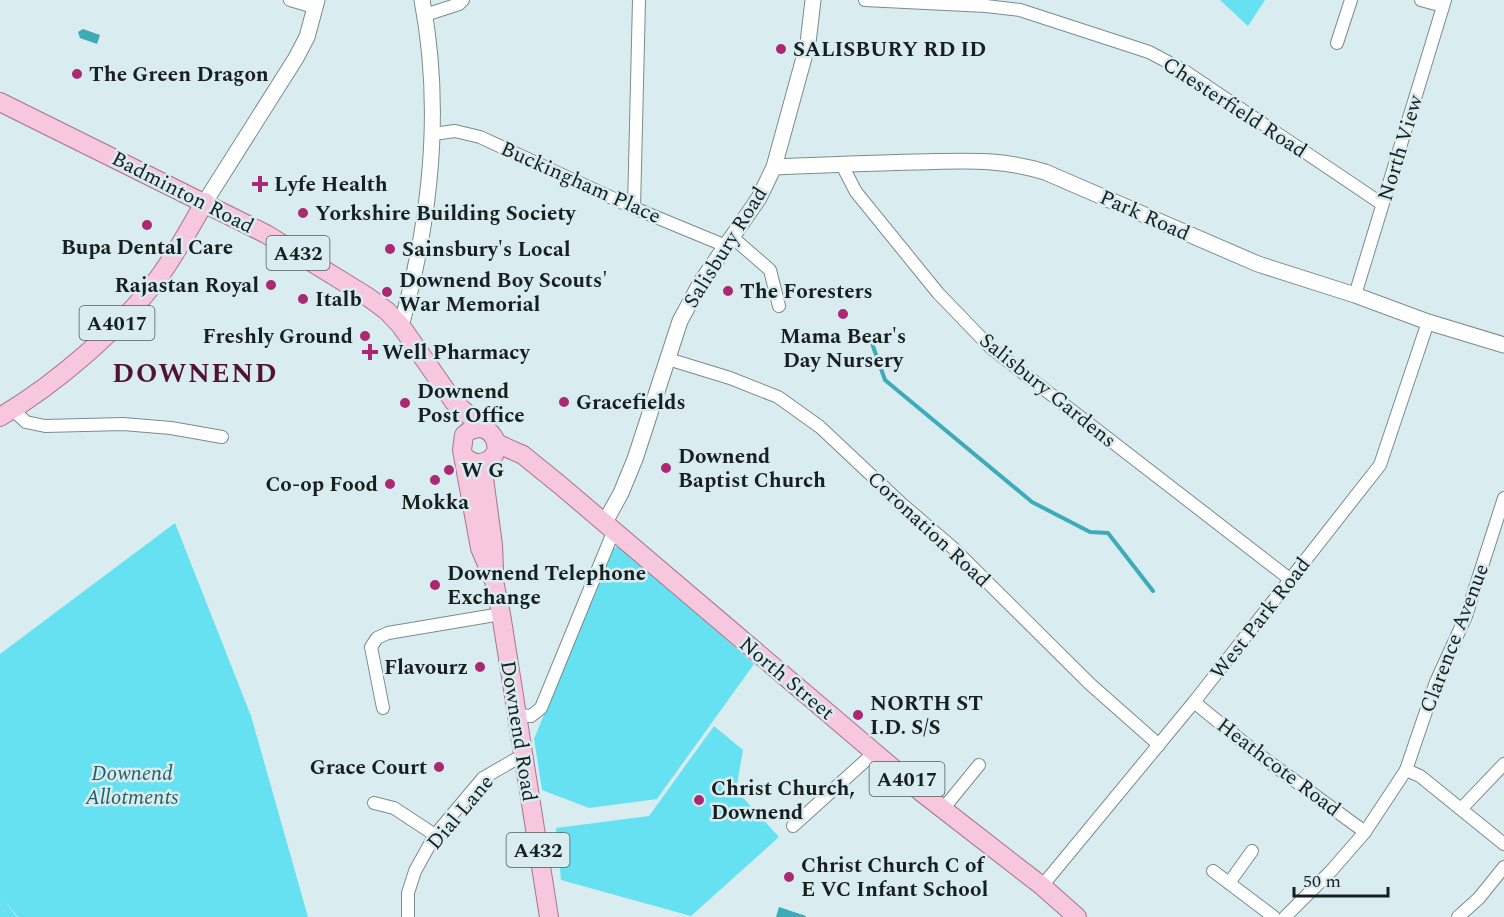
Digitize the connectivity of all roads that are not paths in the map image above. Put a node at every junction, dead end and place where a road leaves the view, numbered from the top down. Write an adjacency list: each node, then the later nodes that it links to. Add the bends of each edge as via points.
1 (290, 0): 9 (street)
2 (463, 0): 10 (street, via 459,4)
3 (639, 0): 18 (street)
4 (813, 0): 15 (street, Salisbury Road, via 808,43)
5 (864, 0): 17 (street, Chesterfield Road, via 1020,10 1149,52 1184,70)
6 (1351, 0): 11 (street)
7 (1421, 0): 8 (street)
8 (1444, 3): 17 (street, North View)
9 (316, 4): 16 (street, via 307,37 296,58)
10 (423, 8): 13 (street)
11 (1337, 43)
12 (0, 102): 16 (main road, Badminton Road / A432)
13 (433, 134): 18 (street, Buckingham Place, via 455,131 480,137); 20 (street, via 432,168)
14 (841, 163): 15 (street, Park Road); 21 (street, Park Road, via 992,160 1018,164 1258,264); 38 (street, Salisbury Gardens, via 871,211 938,293 991,348)
15 (774, 167): 19 (street, Salisbury Road, via 759,198)
16 (205, 202): 23 (main road, Badminton Road / A432, via 275,239); 29 (main road, A4017, via 149,290 101,340 49,384)
17 (1382, 204): 21 (street, North View)
18 (634, 208): 19 (street, Buckingham Place)
19 (729, 242): 22 (street, Buckingham Place, via 770,270); 27 (street, Salisbury Road, via 687,306)
20 (413, 282): 23 (street); 25 (street)
21 (1355, 295): 24 (street, Park Road)
22 (779, 306)
23 (387, 311): 25 (main road, Badminton Road / A432)
24 (1428, 322): 26 (street, Park Road); 38 (street, West Park Road, via 1380,465)
25 (401, 326): 28 (main road, Badminton Road / A432)
26 (1504, 345)
27 (668, 359): 37 (street, Salisbury Road); 44 (street, Coronation Road, via 778,397 820,428)
28 (454, 402): 30 (main road, Badminton Road / A432); 31 (main road, Badminton Road / A432)
29 (6, 413): 32 (street, via 45,426 123,424)
30 (483, 428): 31 (main road); 33 (main road, A432, via 492,433)
31 (464, 435): 34 (main road, A432)
32 (222, 437)
33 (496, 443): 35 (main road, via 492,458); 37 (main road, North Street / A4017, via 523,455)
34 (464, 455): 35 (main road, via 472,462); 39 (main road, Downend Road / A432, via 480,548)
35 (482, 463): 39 (main road, Downend Road / A432)
36 (1504, 498): 49 (street, Clarence Avenue, via 1466,616 1436,682)
37 (610, 526): 43 (street, via 541,708 531,716); 45 (main road, North Street / A4017)
38 (1291, 580): 41 (street, West Park Road)
39 (494, 581): 40 (main road, Downend Road / A432)
40 (501, 614): 42 (street, via 377,638 371,647); 43 (main road, Downend Road / A432)
41 (1194, 702): 44 (street, West Park Road); 54 (street, Heathcote Road)
42 (383, 708)
43 (517, 716): 46 (main road, Downend Road / A432)
44 (1159, 746): 61 (street, West Park Road)
45 (874, 752): 52 (main road, North Street / A4017); 53 (street)
46 (523, 755): 55 (street, Dial Lane, via 483,778); 63 (main road, Downend Road / A432)
47 (1504, 764): 51 (street)
48 (979, 765): 52 (street, via 967,772)
49 (1406, 770): 51 (street, via 1420,776); 54 (street, Clarence Avenue)
50 (374, 803): 55 (street, via 394,808)
51 (1461, 809): 56 (street)
52 (944, 810): 61 (main road, North Street / A4017)
53 (793, 826)
54 (1365, 832): 66 (street, Clarence Avenue)
55 (435, 835): 62 (street, Dial Lane, via 415,871 408,893)
56 (1504, 844)
57 (1252, 851): 60 (street)
58 (1504, 867): 67 (street)
59 (1213, 871): 60 (street)
60 (1229, 883): 65 (street)
61 (1042, 886): 64 (main road, North Street / A4017)
62 (408, 917)
63 (549, 917)
64 (1077, 917)
65 (1274, 917)
66 (1285, 917)
67 (1458, 917)

